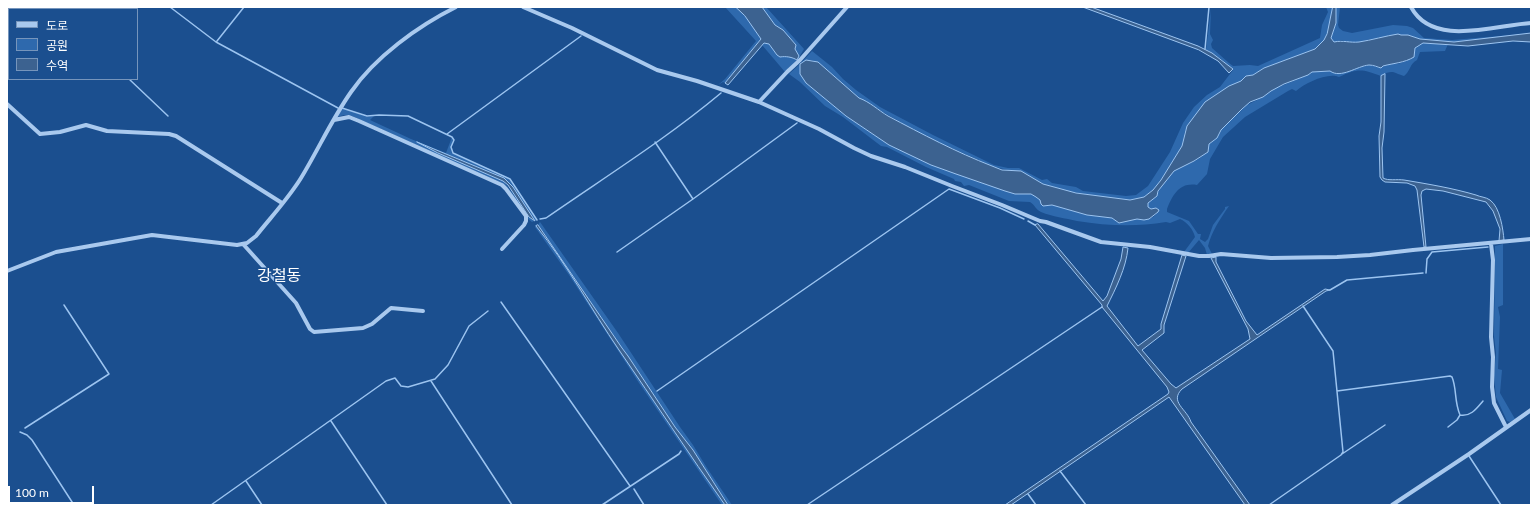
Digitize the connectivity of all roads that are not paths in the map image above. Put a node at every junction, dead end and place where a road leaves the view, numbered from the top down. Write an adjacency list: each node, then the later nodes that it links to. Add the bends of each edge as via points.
1 (456, 7): 8 (street, via 409,35 377,62 354,88)
2 (523, 7): 6 (street, via 658,70 697,80)
3 (847, 7): 6 (street)
4 (1411, 7): 5 (street, via 1419,18 1430,26 1450,30 1478,31)
5 (1531, 23)
6 (759, 102): 12 (street, via 871,156 912,169 1040,221 1101,242 1199,256 1221,254 1271,258 1370,255)
7 (7, 104): 9 (street, via 44,135 86,125 107,131 176,136)
8 (334, 120): 9 (street, via 300,179); 13 (street, via 349,117 359,121 506,189 526,216 526,221)
9 (282, 203): 11 (street, via 256,236)
10 (1531, 239): 12 (street)
11 (243, 244): 14 (street, via 152,235 56,252); 15 (street, via 296,304 314,332 362,328 372,324 391,308)
12 (1491, 244): 17 (street, via 1492,387 1494,402)
13 (502, 249)
14 (7, 271)
15 (424, 311)
16 (1531, 410): 17 (street)
17 (1506, 427): 18 (street)
18 (1392, 505)

